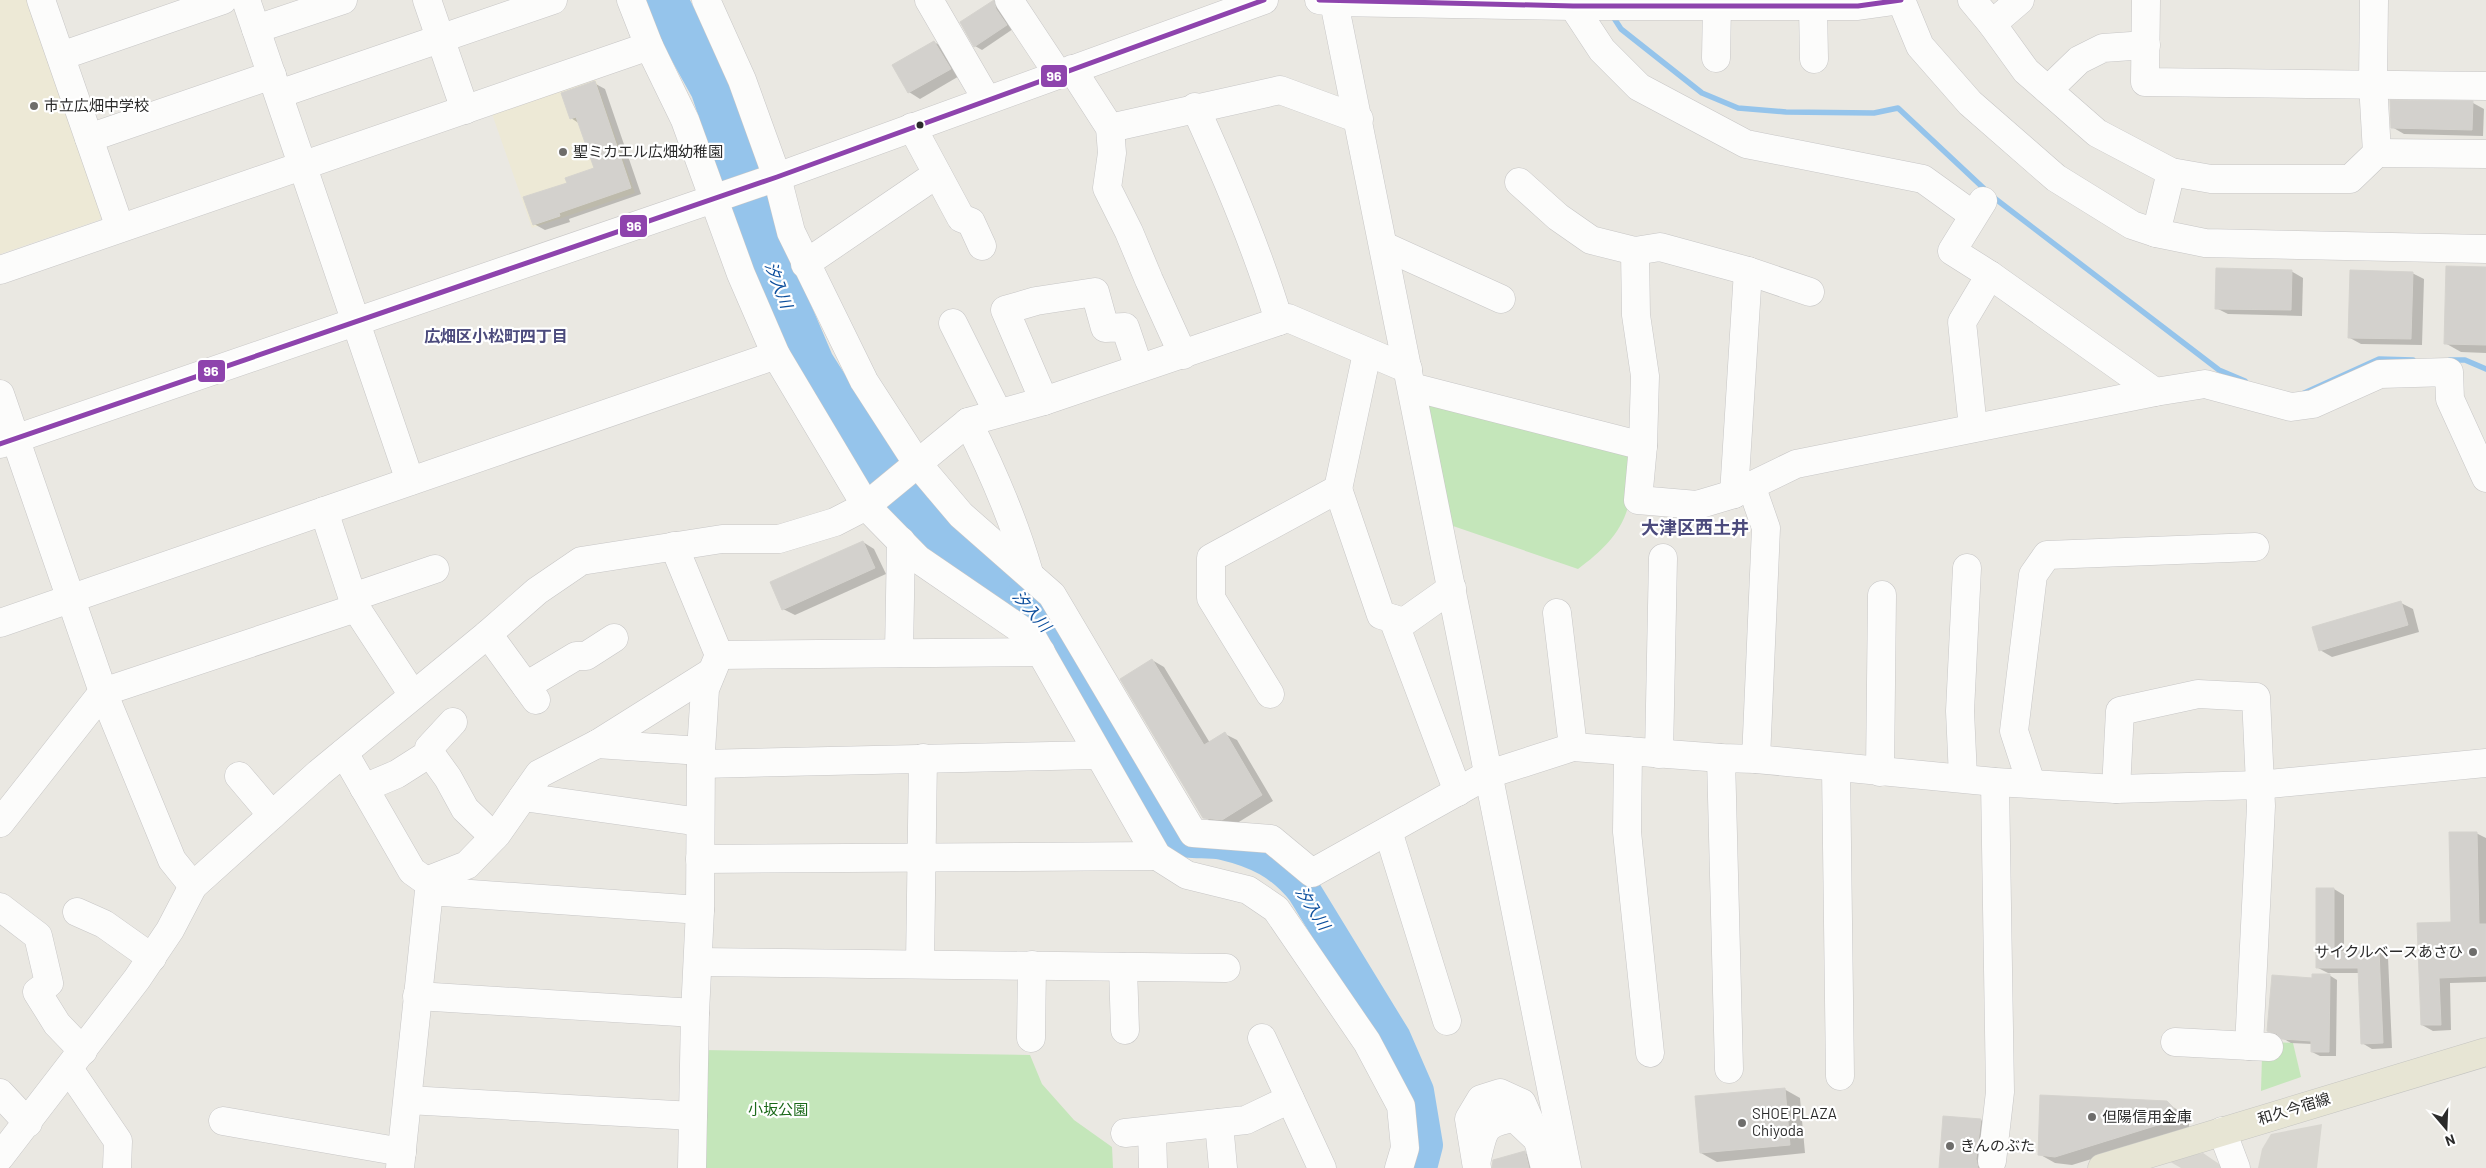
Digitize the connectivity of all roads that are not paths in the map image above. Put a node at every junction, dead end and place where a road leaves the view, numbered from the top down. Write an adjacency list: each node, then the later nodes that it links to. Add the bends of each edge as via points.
1 (42, 0): 27 (street)
2 (223, 0): 27 (street)
3 (246, 0): 23 (street)
4 (343, 0): 23 (street)
5 (426, 0): 24 (street)
6 (553, 0): 24 (street)
7 (631, 0): 26 (street)
8 (706, 0): 47 (street, via 742,80)
9 (929, 0): 35 (street)
10 (1009, 0): 30 (street)
11 (1264, 0): 30 (street)
12 (1901, 0): 18 (street); 51 (street, via 1920,46 1970,103 2056,178 2132,225)
13 (1972, 0): 22 (street)
14 (2020, 0): 22 (street)
15 (2146, 0): 25 (street)
16 (2374, 0): 31 (street)
17 (1327, 1): 21 (street); 38 (street)
18 (1858, 3): 20 (street)
19 (1709, 4): 20 (street); 21 (street); 28 (street)
20 (1795, 4): 29 (street)
21 (1573, 6): 59 (street, via 1602,50 1639,87 1746,144 1923,179 1978,208 1952,251)
22 (1992, 24): 34 (street, via 2026,71)
23 (256, 28): 32 (street)
24 (440, 38): 32 (street); 37 (street)
25 (2146, 45): 31 (street, via 2145,82); 34 (street, via 2104,48 2079,60)
26 (649, 46): 37 (street); 49 (street, via 686,120)
27 (61, 56): 41 (street)
28 (1716, 58)
29 (1814, 58)
30 (1065, 71): 35 (street); 40 (street)
31 (2373, 83): 33 (street); 42 (street)
32 (275, 85): 41 (street); 44 (street)
33 (2486, 86)
34 (2048, 90): 45 (street, via 2097,133)
35 (988, 100): 39 (street)
36 (1195, 107): 38 (street, via 1280,90); 40 (street); 63 (street, via 1233,192)
37 (465, 110): 44 (street)
38 (1358, 118): 53 (street)
39 (912, 127): 46 (street); 47 (street)
40 (1110, 128): 66 (street, via 1112,152 1107,188 1130,232)
41 (89, 138): 50 (street)
42 (2377, 153): 43 (street); 45 (street, via 2350,179 2211,179)
43 (2486, 154)
44 (303, 167): 50 (street); 62 (street)
45 (2171, 172): 51 (street)
46 (937, 174): 52 (street, via 961,218 971,222); 56 (street)
47 (777, 177): 49 (street); 56 (street, via 791,232)
48 (1518, 182): 55 (street, via 1558,217 1591,240)
49 (714, 198): 62 (street); 67 (street, via 741,274)
50 (120, 228): 57 (street)
51 (2156, 233): 54 (street, via 2205,243)
52 (982, 246)
53 (1384, 246): 61 (street); 69 (street)
54 (2486, 249)
55 (1635, 252): 58 (street, via 1660,247); 77 (street, via 1636,315 1645,376)
56 (805, 264): 78 (street, via 864,381)
57 (0, 270)
58 (1748, 270): 60 (street); 82 (street)
59 (1990, 275): 70 (street); 75 (street, via 1962,322)
60 (1810, 292)
61 (1501, 299)
62 (356, 321): 76 (street); 80 (street)
63 (1279, 321): 65 (street, via 1288,318); 66 (street)
64 (953, 322): 73 (street)
65 (1367, 353): 69 (street); 81 (street)
66 (1183, 354): 68 (street)
67 (776, 355): 80 (street); 83 (street)
68 (1139, 368): 72 (street); 72 (street, via 1125,327 1105,328 1095,292 1036,301 1005,310)
69 (1410, 378): 77 (street); 92 (street)
70 (2155, 392): 75 (street); 79 (street, via 2205,384 2291,407 2313,404 2380,374 2449,372 2450,399)
71 (0, 394): 76 (street)
72 (1044, 401): 73 (street)
73 (998, 413): 74 (street)
74 (968, 422): 78 (street); 91 (street, via 990,466)
75 (1973, 428): 82 (street, via 1796,464)
76 (7, 441): 94 (street)
77 (1644, 446): 82 (street, via 1638,500 1696,505)
78 (917, 463): 83 (street); 91 (street, via 961,515)
79 (2486, 478)
80 (410, 481): 84 (street)
81 (1338, 490): 97 (street, via 1381,615); 105 (street, via 1210,558 1211,598)
82 (1743, 490): 118 (street, via 1766,528)
83 (866, 506): 85 (street); 86 (street, via 835,522 779,539 722,539)
84 (324, 511): 94 (street); 95 (street)
85 (901, 541): 101 (street, via 918,559 1032,637); 102 (street)
86 (674, 546): 99 (street, via 581,561 537,591); 103 (street)
87 (2255, 547): 126 (street, via 2047,555 2033,574 2014,731)
88 (1664, 558): 113 (street)
89 (1967, 568): 124 (street, via 1960,711)
90 (435, 569): 95 (street)
91 (1029, 573): 137 (street, via 1052,595 1193,833 1271,839 1312,873)
92 (1452, 588): 97 (street, via 1404,622); 122 (street)
93 (1882, 595): 121 (street)
94 (70, 599): 98 (street); 104 (street)
95 (354, 603): 104 (street); 106 (street)
96 (1557, 613): 109 (street)
97 (1393, 619): 131 (street)
98 (0, 623)
99 (488, 634): 100 (street, via 531,694 576,656 586,656); 106 (street)
100 (614, 638)
101 (1041, 652): 102 (street); 114 (street)
102 (900, 653): 103 (street)
103 (715, 664): 108 (street); 115 (street, via 705,688)
104 (103, 692): 127 (street); 142 (street, via 172,860)
105 (1270, 694)
106 (413, 695): 111 (street)
107 (453, 722): 112 (street, via 429,748)
108 (597, 744): 115 (street); 133 (street, via 539,774)
109 (1573, 747): 110 (street); 122 (street)
110 (1628, 752): 113 (street); 161 (street, via 1627,832)
111 (344, 753): 129 (street); 134 (street)
112 (430, 753): 129 (street, via 397,774); 138 (street, via 465,809)
113 (1659, 754): 117 (street)
114 (1098, 755): 116 (street); 139 (street)
115 (701, 757): 116 (street); 135 (street)
116 (923, 758): 140 (street)
117 (1721, 758): 118 (street); 163 (street)
118 (1756, 759): 120 (street)
119 (2486, 763): 128 (street)
120 (1836, 768): 121 (street); 164 (street)
121 (1880, 772): 124 (street)
122 (1489, 774): 131 (street); 186 (street)
123 (239, 776): 134 (street)
124 (1963, 777): 125 (street)
125 (1995, 782): 126 (street); 177 (street, via 2000,1092)
126 (2031, 783): 130 (street)
127 (30, 784): 132 (street); 136 (street)
128 (2259, 785): 130 (street); 130 (street, via 2256,697 2198,694 2120,711); 159 (street, via 2262,806 2259,1047)
129 (364, 788): 143 (street, via 412,871)
130 (2116, 789)
131 (1458, 792): 137 (street)
132 (0, 794)
133 (523, 797): 135 (street); 138 (street)
134 (272, 815): 142 (street)
135 (700, 822): 141 (street)
136 (0, 823)
137 (1388, 831): 155 (street)
138 (494, 837): 143 (street, via 467,865)
139 (1158, 856): 140 (street); 184 (street, via 1187,876 1248,890 1276,910 1367,1042 1401,1106 1405,1148)
140 (923, 857): 141 (street); 149 (street)
141 (700, 859): 145 (street)
142 (193, 886): 147 (street)
143 (428, 886): 145 (street); 153 (street)
144 (0, 907): 162 (street, via 38,936 49,983 37,992)
145 (700, 910): 148 (street)
146 (77, 912): 147 (street, via 104,924)
147 (152, 958): 162 (street)
148 (698, 962): 149 (street); 154 (street)
149 (920, 964): 150 (street)
150 (1032, 965): 151 (street); 157 (street)
151 (1123, 967): 152 (street); 156 (street)
152 (1226, 968)
153 (417, 996): 154 (street); 167 (street)
154 (695, 1013): 168 (street)
155 (1447, 1022)
156 (1125, 1030)
157 (1030, 1038)
158 (1262, 1038): 166 (street)
159 (2175, 1042)
160 (2486, 1052): 173 (main road, 和久今宿線)
161 (1650, 1053)
162 (76, 1060): 170 (street); 179 (street, via 118,1141)
163 (1729, 1069)
164 (1840, 1076)
165 (0, 1094): 170 (street)
166 (1290, 1099): 171 (street, via 1246,1120); 183 (street)
167 (408, 1100): 168 (street); 176 (street)
168 (693, 1116): 180 (street)
169 (223, 1121): 176 (street)
170 (28, 1123): 175 (street)
171 (1219, 1123): 172 (street); 182 (street)
172 (1152, 1131): 174 (street); 181 (street)
173 (2222, 1131): 187 (main road, 和久今宿線); 188 (street)
174 (1125, 1133)
175 (0, 1157)
176 (401, 1160)
177 (1992, 1161)
178 (1477, 1166): 185 (street, via 1469,1120 1481,1099 1500,1093 1522,1103 1538,1140)
179 (117, 1168)
180 (692, 1168)
181 (1153, 1168)
182 (1223, 1168)
183 (1322, 1168)
184 (1399, 1168)
185 (1545, 1168)
186 (1567, 1168)
187 (2102, 1168)
188 (2236, 1168)

